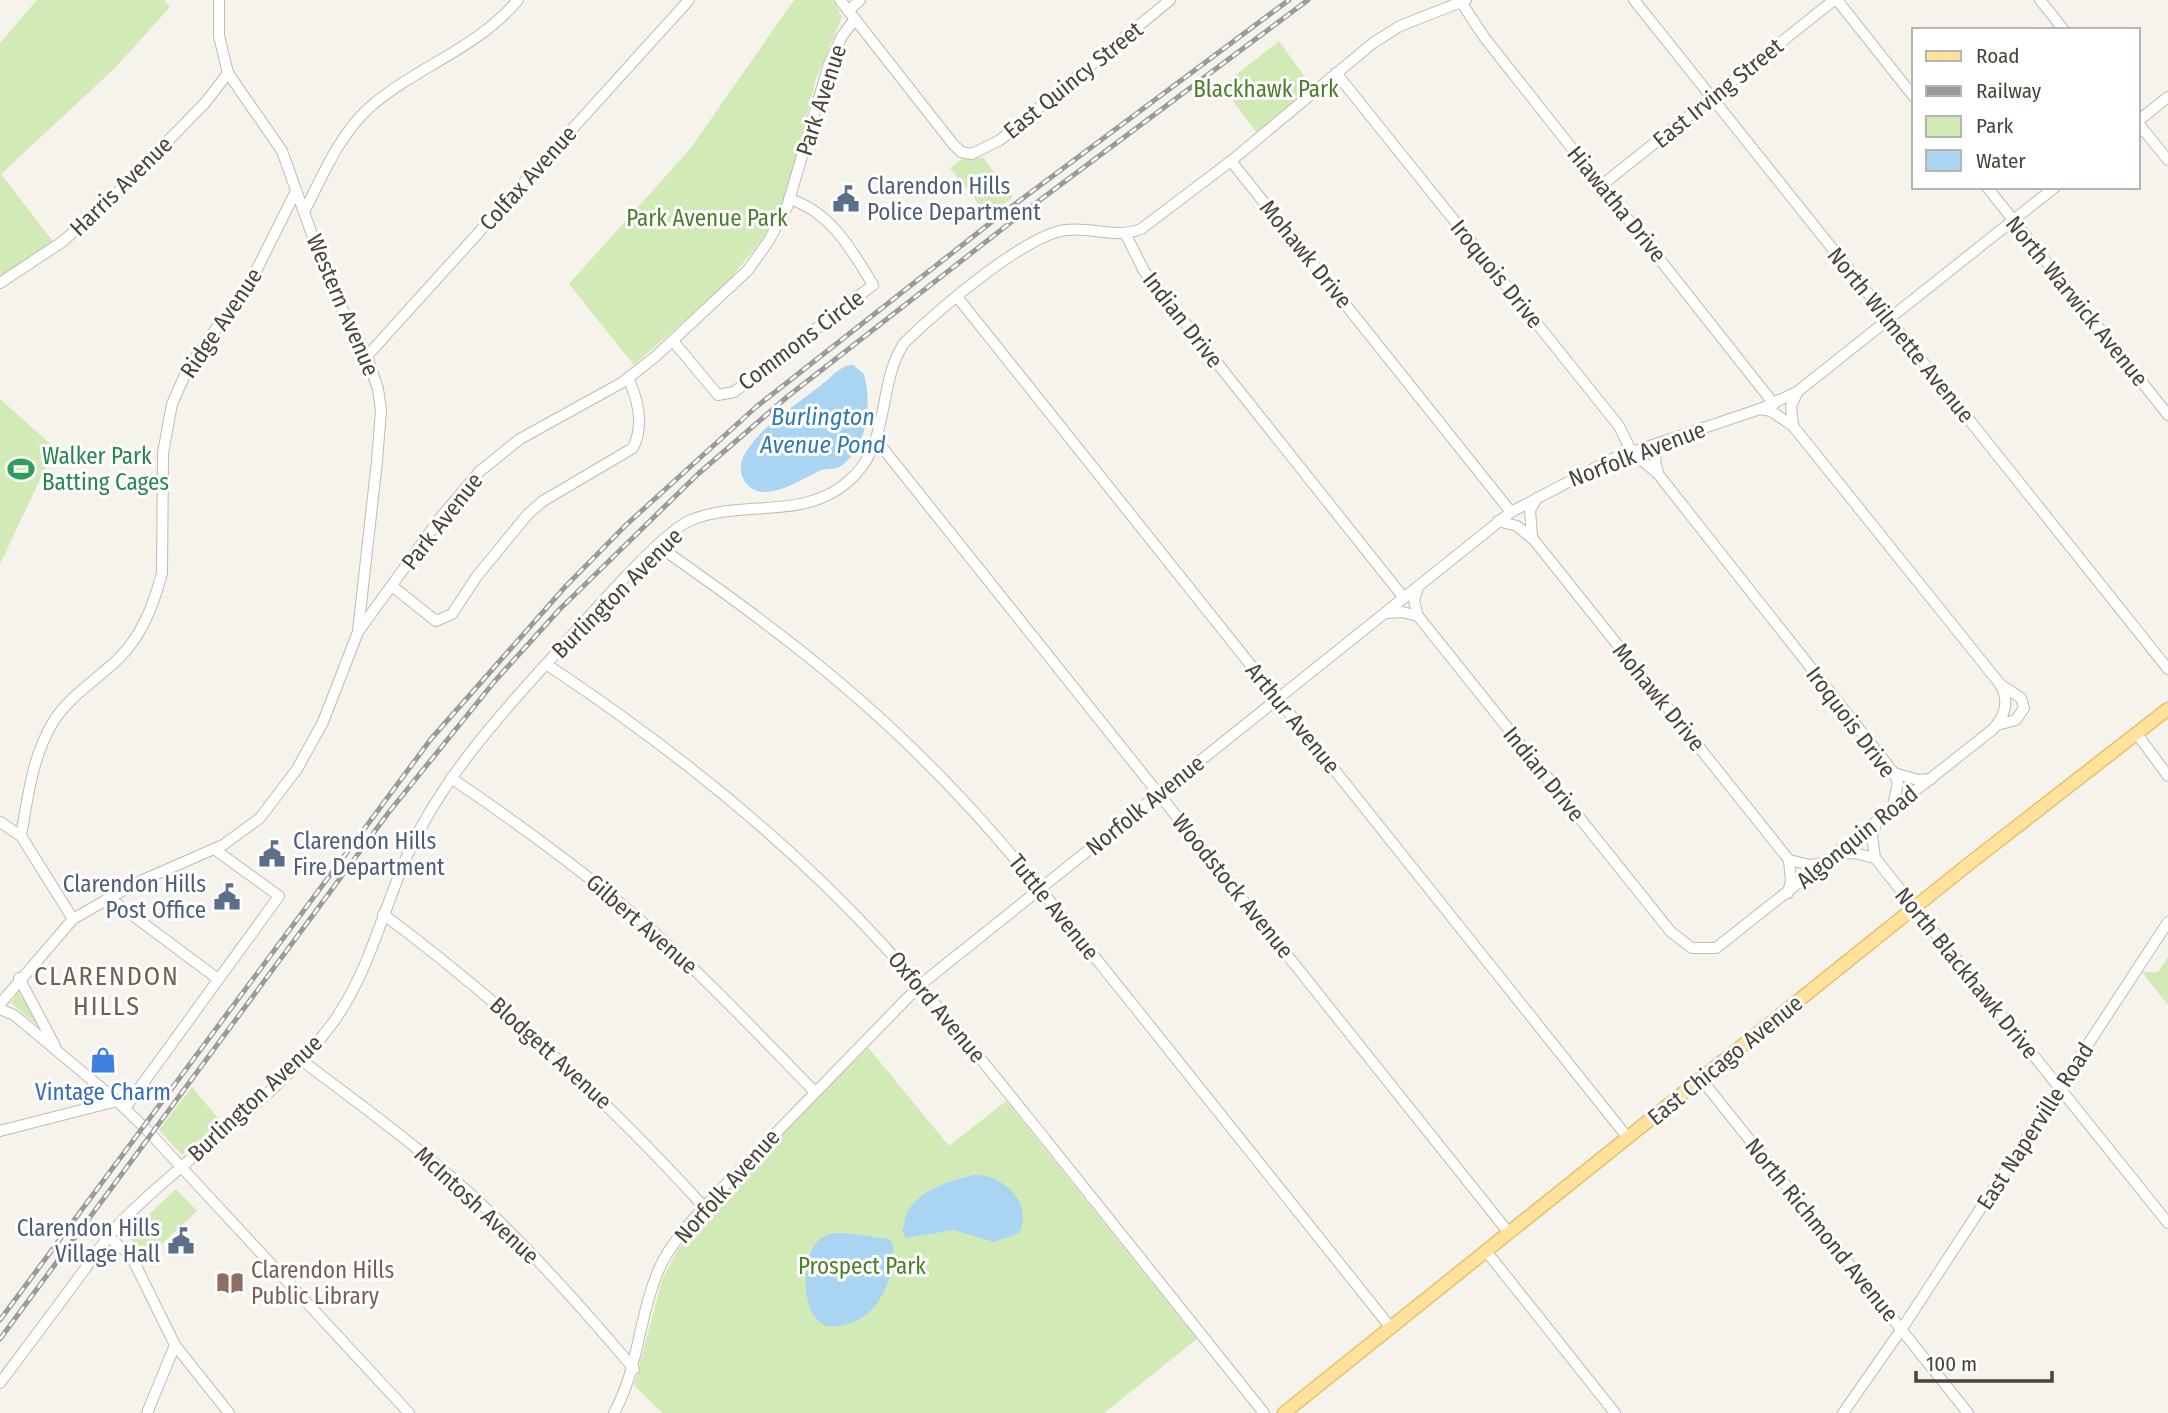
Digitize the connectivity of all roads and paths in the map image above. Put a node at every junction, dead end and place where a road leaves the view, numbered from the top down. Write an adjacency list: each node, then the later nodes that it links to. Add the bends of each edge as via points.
1 (219, 0): 14 (street, Western Avenue, via 219,36)
2 (518, 0): 27 (street, via 471,43 399,86 362,116 335,152)
3 (689, 0): 34 (street, Colfax Avenue)
4 (840, 0): 11 (street)
5 (860, 0): 11 (street, Park Avenue)
6 (1170, 0): 11 (street, East Quincy Street, via 1000,140 972,155 953,145)
7 (1634, 0): 16 (street, North Wilmette Avenue)
8 (1836, 0): 15 (street); 16 (street, East Irving Street)
9 (2040, 0): 12 (street)
10 (1464, 1): 13 (street, via 1400,26); 22 (street, Hiawatha Drive, via 1484,37)
11 (851, 15): 26 (street, Park Avenue, via 829,64)
12 (2062, 28)
13 (1336, 73): 21 (street); 43 (street, Iroquois Drive, via 1619,426)
14 (228, 74): 25 (street, Western Avenue, via 282,150); 30 (street, Harris Avenue, via 113,198 62,242)
15 (1912, 95)
16 (1712, 97): 22 (street, East Irving Street); 32 (street, North Wilmette Avenue)
17 (2168, 97): 18 (street)
18 (2140, 120)
19 (2140, 125): 20 (street)
20 (2168, 160)
21 (1231, 161): 29 (street); 46 (street, Mohawk Drive)
22 (1602, 185): 37 (street, Hiawatha Drive)
23 (1989, 189): 28 (street, North Warwick Avenue)
24 (2052, 189): 28 (street, Norfolk Avenue)
25 (296, 191): 27 (street, Western Avenue); 71 (street, Ridge Avenue, via 253,277 197,354 176,394 165,430 162,561 156,594 126,651 76,694 54,722 33,772)
26 (789, 199): 33 (street, Park Avenue, via 776,229 748,270); 33 (street, Commons Circle, via 825,217 873,285 734,393 718,395)
27 (304, 212): 34 (street, Western Avenue, via 335,298)
28 (2013, 220): 32 (street, Norfolk Avenue); 39 (street, North Warwick Avenue)
29 (1126, 235): 31 (street, Burlington Avenue, via 1076,230 1054,233 1021,249); 52 (street, Indian Drive, via 1144,271)
30 (0, 283)
31 (958, 298): 42 (street, Burlington Avenue, via 898,352); 59 (street, Arthur Avenue)
32 (1890, 320): 36 (street, Norfolk Avenue); 57 (street, North Wilmette Avenue)
33 (673, 341): 35 (street, Park Avenue)
34 (367, 356): 55 (street, Western Avenue, via 381,410)
35 (628, 379): 50 (street, Park Avenue, via 520,439 490,461); 50 (street, via 640,422 633,448 528,514 452,614 436,621)
36 (1797, 393): 37 (street, Norfolk Avenue); 40 (street, via 1791,406)
37 (1774, 404): 38 (street, Norfolk Avenue)
38 (1760, 410): 40 (street, via 1771,411); 41 (street, Norfolk Avenue)
39 (2168, 415)
40 (1793, 426): 58 (street)
41 (1671, 438): 43 (street, Norfolk Avenue); 44 (street, via 1658,446 1654,458)
42 (877, 441): 49 (street, Burlington Avenue, via 853,478 816,502 700,517 682,525); 67 (street, Woodstock Avenue)
43 (1631, 451): 44 (street, Iroquois Drive); 45 (street, Norfolk Avenue)
44 (1658, 474): 63 (street, Iroquois Drive)
45 (1539, 495): 46 (street, Norfolk Avenue); 48 (street, via 1530,510 1529,531)
46 (1511, 512): 47 (street, Norfolk Avenue)
47 (1498, 522): 48 (street, Mohawk Drive, via 1517,526); 51 (street, Norfolk Avenue)
48 (1534, 540): 75 (street, Mohawk Drive)
49 (658, 546): 56 (street, Burlington Avenue); 77 (street, Tuttle Avenue, via 776,630 863,702 970,807)
50 (392, 586): 55 (street, Park Avenue)
51 (1418, 587): 52 (street, Norfolk Avenue); 54 (street, via 1414,601)
52 (1404, 598): 53 (street, Norfolk Avenue)
53 (1385, 614): 54 (street); 59 (street, Norfolk Avenue)
54 (1418, 616): 84 (street, Indian Drive, via 1671,932)
55 (358, 632): 72 (street, Park Avenue, via 327,713 296,769 260,818)
56 (547, 664): 65 (street, Burlington Avenue); 87 (street, Oxford Avenue, via 631,721 747,813 829,889)
57 (2168, 669)
58 (2000, 684): 61 (street, Algonquin Road, via 2006,698); 61 (street, via 2021,698 2024,708 2016,720)
59 (1278, 699): 67 (street, Norfolk Avenue); 97 (street, Arthur Avenue)
60 (2168, 709): 62 (main road, East Chicago Avenue)
61 (1997, 725): 66 (street, Algonquin Road)
62 (2137, 734): 64 (street); 80 (main road, East Chicago Avenue)
63 (1894, 773): 66 (street); 68 (street, Iroquois Drive, via 1897,796)
64 (2168, 776)
65 (451, 778): 81 (street, Burlington Avenue, via 413,843); 93 (street, Gilbert Avenue, via 559,854 647,926)
66 (1931, 779): 68 (street, Algonquin Road)
67 (1159, 794): 77 (street, Norfolk Avenue); 101 (street, Woodstock Avenue)
68 (1892, 810): 70 (street, Algonquin Road)
69 (0, 822): 71 (street)
70 (1875, 824): 73 (street, Algonquin Road); 74 (street)
71 (21, 835): 82 (street)
72 (214, 849): 79 (street, Park Avenue); 86 (street, via 279,896)
73 (1837, 855): 74 (street); 76 (street, Algonquin Road)
74 (1875, 858): 80 (street, North Blackhawk Drive)
75 (1789, 860): 76 (street); 78 (street)
76 (1826, 863): 78 (street, Algonquin Road)
77 (1040, 889): 87 (street, Norfolk Avenue); 104 (street, Tuttle Avenue)
78 (1787, 893): 84 (street, Algonquin Road, via 1723,945)
79 (108, 897): 82 (street, Park Avenue); 86 (street)
80 (1915, 909): 91 (main road, East Chicago Avenue); 92 (street, North Blackhawk Drive)
81 (383, 914): 90 (street, Burlington Avenue, via 353,991); 99 (street, Blodgett Avenue, via 558,1056)
82 (73, 919): 85 (street, Park Avenue)
83 (2168, 922): 92 (street, East Naperville Road)
84 (1699, 950)
85 (19, 978): 88 (street, Park Avenue); 89 (street)
86 (218, 979): 95 (street)
87 (920, 985): 93 (street, Norfolk Avenue); 113 (street, Oxford Avenue)
88 (0, 1006): 89 (street)
89 (57, 1049): 94 (street)
90 (301, 1060): 98 (street, Burlington Avenue); 107 (street, McIntosh Avenue, via 467,1191 570,1295)
91 (1701, 1079): 97 (main road, East Chicago Avenue); 105 (street, North Richmond Avenue)
92 (2059, 1088): 100 (street, North Blackhawk Drive); 105 (street, East Naperville Road)
93 (815, 1092): 99 (street, Norfolk Avenue)
94 (117, 1101): 95 (street); 96 (street)
95 (125, 1108): 98 (street)
96 (0, 1131)
97 (1628, 1138): 101 (main road, East Chicago Avenue)
98 (180, 1167): 102 (street, Burlington Avenue); 111 (street)
99 (704, 1207): 107 (street, Norfolk Avenue, via 657,1273)
100 (2168, 1223)
101 (1509, 1233): 103 (main road, East Chicago Avenue)
102 (109, 1237): 106 (street, via 138,1266); 108 (street, Burlington Avenue)
103 (1486, 1251): 104 (main road, East Chicago Avenue); 115 (street)
104 (1391, 1328): 114 (main road, East Chicago Avenue)
105 (1901, 1330): 116 (street, East Naperville Road); 117 (street, North Richmond Avenue)
106 (175, 1345): 109 (street); 110 (street)
107 (634, 1368): 112 (street, Norfolk Avenue)
108 (0, 1384)
109 (147, 1413)
110 (229, 1413)
111 (409, 1413)
112 (614, 1413)
113 (1264, 1413)
114 (1284, 1413)
115 (1615, 1413)
116 (1843, 1413)
117 (1968, 1413)

